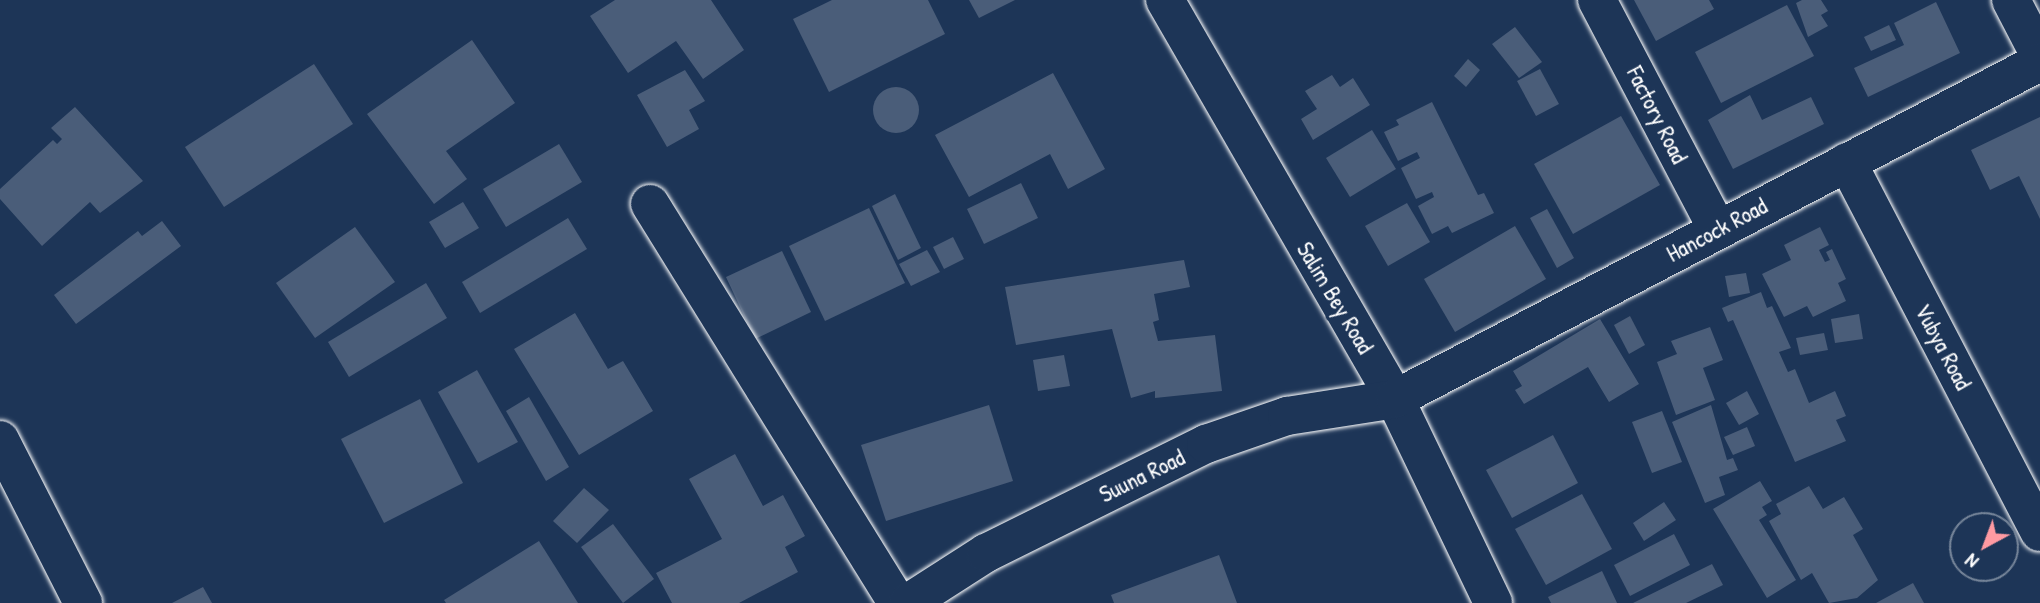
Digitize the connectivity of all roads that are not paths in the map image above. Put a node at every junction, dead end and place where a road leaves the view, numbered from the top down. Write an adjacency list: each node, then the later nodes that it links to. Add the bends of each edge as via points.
1 (1165, 0): 9 (street, Salim Bey Road)
2 (1597, 0): 8 (street, Factory Road)
3 (2011, 0): 4 (street)
4 (2040, 56)
5 (2040, 62): 6 (street, Hancock Road)
6 (1847, 162): 8 (street, Hancock Road); 11 (street, Vubya Road)
7 (650, 204): 13 (street)
8 (1717, 229): 9 (street, Hancock Road)
9 (1395, 399): 14 (street, Suuna Road, via 1287,416 1206,444 986,553); 15 (street, Salim Bey Road)
10 (0, 440): 12 (street)
11 (2040, 533)
12 (83, 603)
13 (897, 603)
14 (908, 603)
15 (1493, 603)

